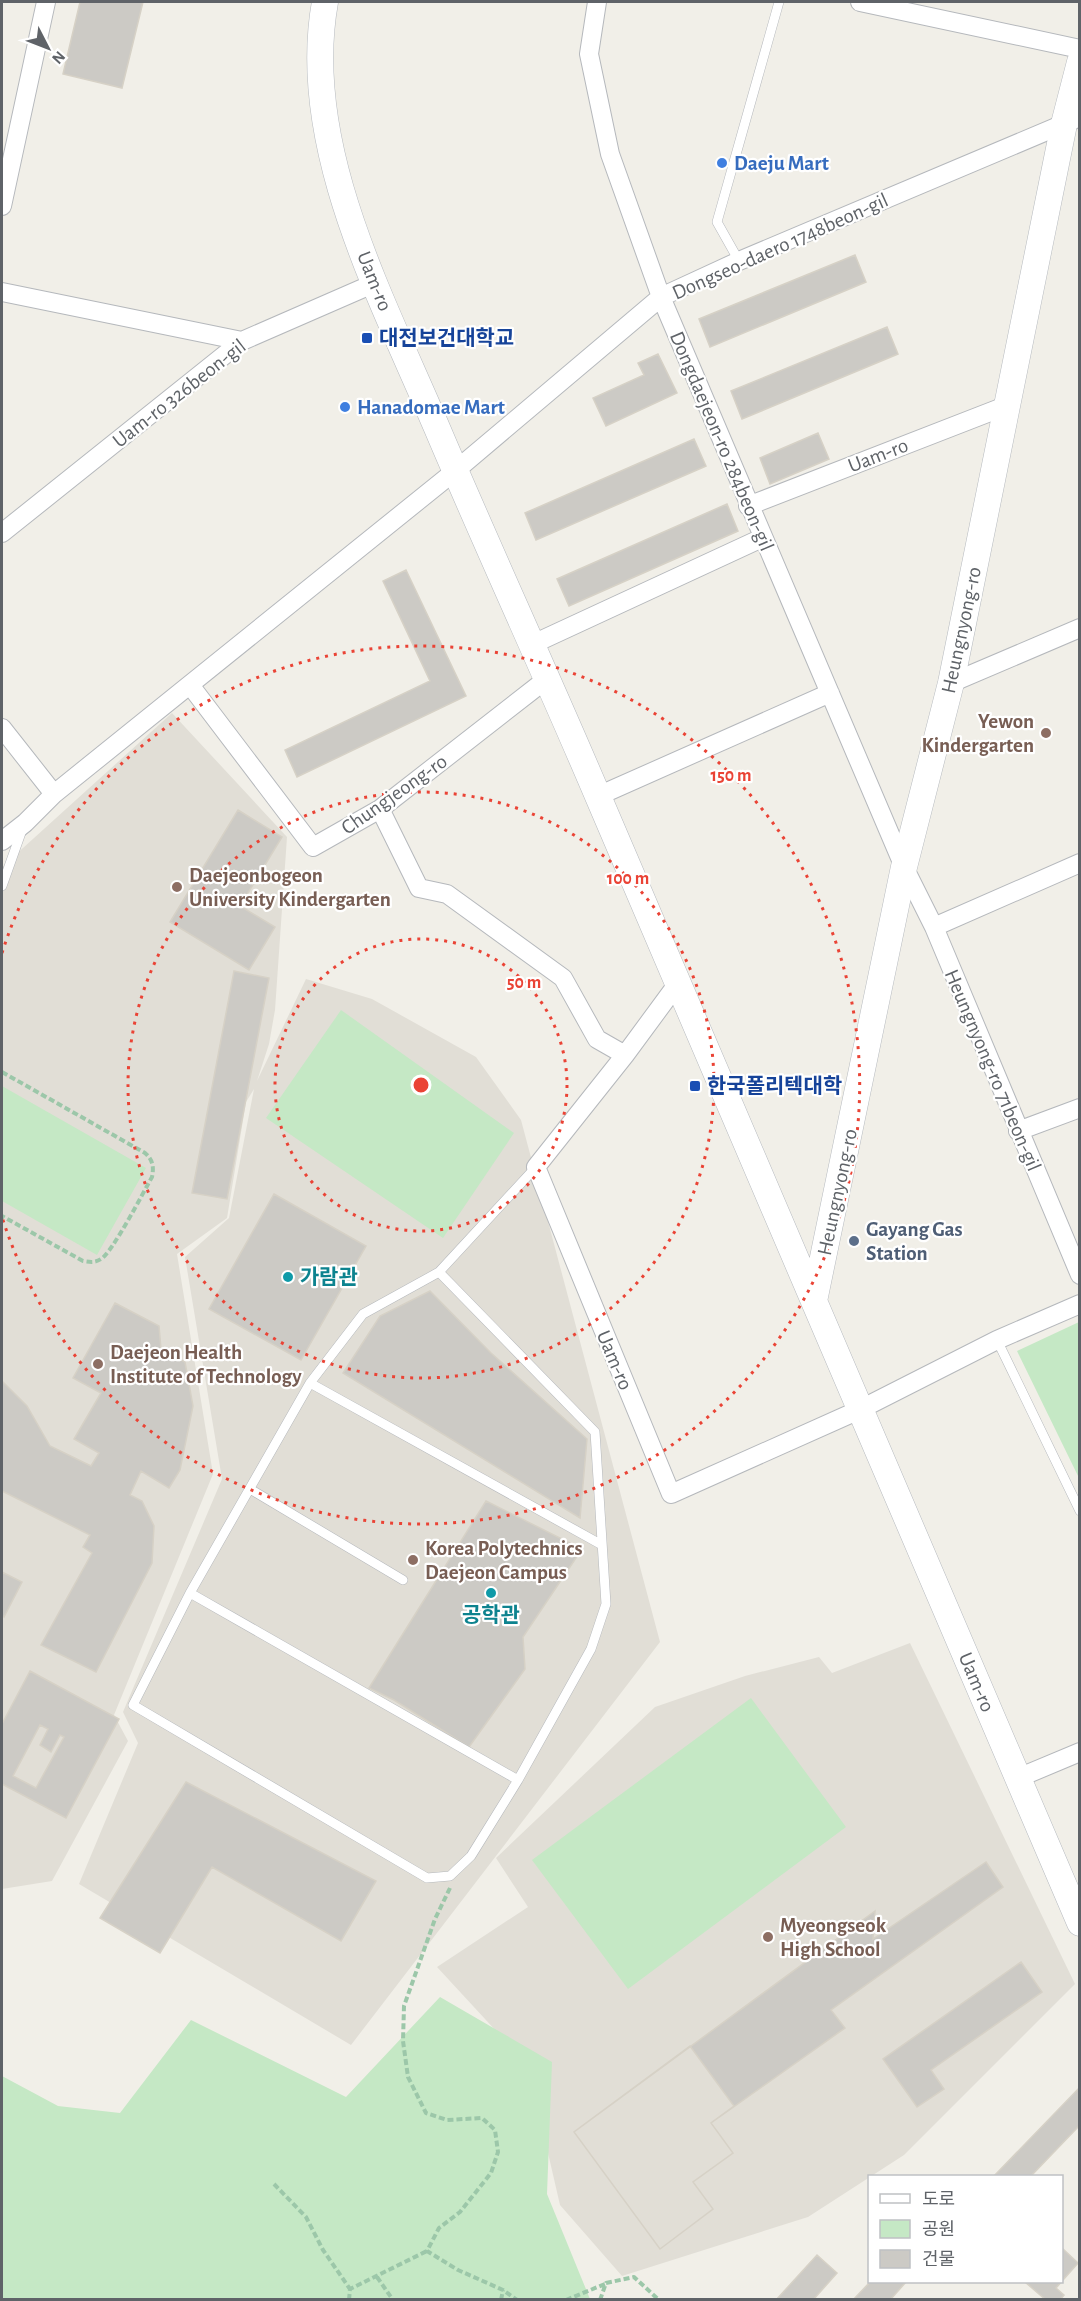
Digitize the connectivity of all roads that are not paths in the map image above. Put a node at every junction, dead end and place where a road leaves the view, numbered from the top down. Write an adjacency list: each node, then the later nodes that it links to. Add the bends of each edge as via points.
1 (46, 2): 10 (street)
2 (325, 2): 12 (main road, Uam-ro, via 320,28 320,93 331,154)
3 (597, 2): 14 (street, Dongdaejeon-ro 284beon-gil, via 589,54 608,143)
4 (779, 2): 11 (lane, via 717,222)
5 (860, 2): 6 (street)
6 (907, 7): 7 (street)
7 (1080, 49)
8 (1080, 62): 9 (main road, Heungnyong-ro)
9 (1072, 120): 11 (street, Dongseo-daero 1748beon-gil); 16 (main road, Heungnyong-ro)
10 (2, 206)
11 (739, 261): 14 (street, Dongseo-daero 1748beon-gil)
12 (375, 284): 15 (street, Uam-ro 326beon-gil); 17 (main road, Uam-ro)
13 (2, 292): 15 (street)
14 (661, 297): 17 (street, Dongseo-daero 1748beon-gil); 18 (street, Dongdaejeon-ro 284beon-gil)
15 (242, 341): 19 (street, Uam-ro 326beon-gil)
16 (1008, 405): 18 (street, Uam-ro); 24 (main road, Heungnyong-ro)
17 (455, 471): 22 (main road, Uam-ro); 25 (street)
18 (748, 506): 20 (street, Dongdaejeon-ro 284beon-gil)
19 (2, 533)
20 (762, 538): 22 (street); 26 (street, Dongdaejeon-ro 284beon-gil)
21 (1080, 628): 24 (street)
22 (533, 644): 23 (main road, Uam-ro)
23 (548, 678): 29 (main road, Uam-ro); 30 (street, Chungjeong-ro)
24 (951, 683): 34 (main road, Heungnyong-ro)
25 (190, 685): 28 (street); 30 (street, Chungjeong-ro, via 313,847)
26 (830, 693): 29 (street); 34 (street, Dongdaejeon-ro 284beon-gil)
27 (2, 728): 28 (street)
28 (54, 794): 31 (street)
29 (598, 796): 37 (main road, Uam-ro)
30 (380, 809): 38 (street, via 419,888 447,894 563,978 597,1039)
31 (25, 822): 32 (street); 35 (lane)
32 (2, 841)
33 (1080, 863): 36 (street)
34 (904, 867): 36 (street, Heungnyong-ro 71beon-gil); 44 (main road, Heungnyong-ro)
35 (2, 886)
36 (934, 927): 40 (street, Heungnyong-ro 71beon-gil)
37 (678, 983): 38 (street); 44 (main road, Uam-ro)
38 (625, 1055): 41 (street)
39 (1080, 1108): 40 (street)
40 (1018, 1131): 43 (street, Heungnyong-ro 71beon-gil)
41 (536, 1167): 42 (lane); 48 (street, Uam-ro, via 671,1494)
42 (439, 1272): 47 (lane, via 363,1314); 51 (lane, via 595,1432)
43 (1080, 1275)
44 (814, 1302): 48 (main road, Uam-ro)
45 (1080, 1304): 46 (street, Uam-ro)
46 (997, 1340): 48 (street, Uam-ro); 50 (lane)
47 (310, 1383): 49 (lane); 51 (lane)
48 (860, 1410): 55 (main road, Uam-ro)
49 (250, 1489): 52 (lane); 53 (lane)
50 (1080, 1511)
51 (602, 1545): 56 (lane, via 606,1604 591,1649)
52 (403, 1580)
53 (190, 1593): 56 (lane); 56 (lane, via 133,1705 427,1878 450,1876 471,1856)
54 (1080, 1752): 55 (street)
55 (1018, 1778): 57 (main road, Uam-ro)
56 (518, 1780)
57 (1080, 1923)

